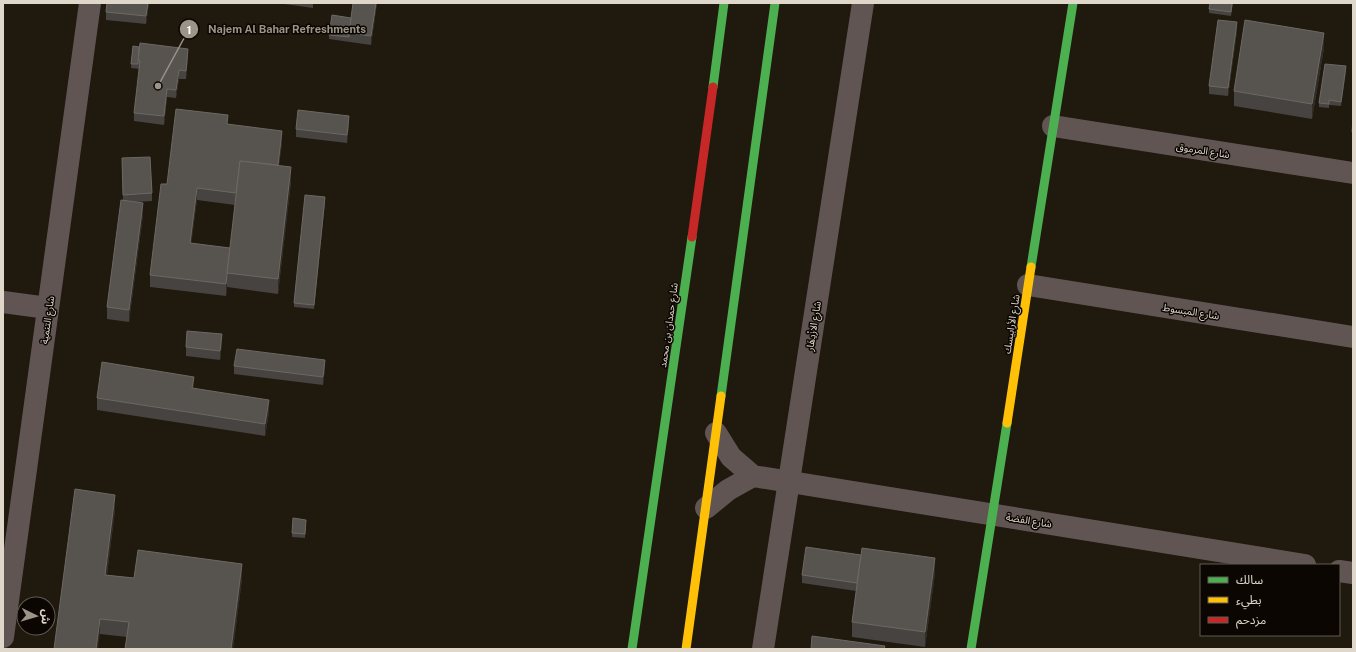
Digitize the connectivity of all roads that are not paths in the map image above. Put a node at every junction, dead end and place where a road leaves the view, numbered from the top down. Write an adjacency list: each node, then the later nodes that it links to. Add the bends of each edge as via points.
1 (90, 3): 10 (street, شارع التنمية)
2 (724, 3): 21 (main road, شارع حمدان بن محمد)
3 (775, 3): 12 (main road)
4 (862, 3): 14 (street, شارع الازْدِهَار)
5 (1073, 3): 6 (main road, شارع الأرابيسك)
6 (1053, 126): 7 (street, شارع المرموق); 8 (main road, شارع الأرابيسك)
7 (1353, 173)
8 (1028, 285): 11 (street, شارع المبسوط); 16 (main road, شارع الأرابيسك)
9 (3, 302): 10 (street)
10 (48, 308): 20 (street, شارع التنمية)
11 (1353, 337)
12 (716, 433): 13 (street, via 731,457); 15 (main road)
13 (752, 476): 14 (street, شارع الفضة); 15 (street, via 728,490)
14 (788, 482): 16 (street, شارع الفضة); 23 (street, شارع الازْدِهَار)
15 (706, 508): 22 (main road)
16 (992, 514): 17 (street, شارع الفضة); 24 (main road, شارع الأرابيسك)
17 (1299, 564)
18 (1340, 571): 19 (street)
19 (1353, 573)
20 (3, 636)
21 (632, 649)
22 (686, 649)
23 (763, 649)
24 (971, 649)

